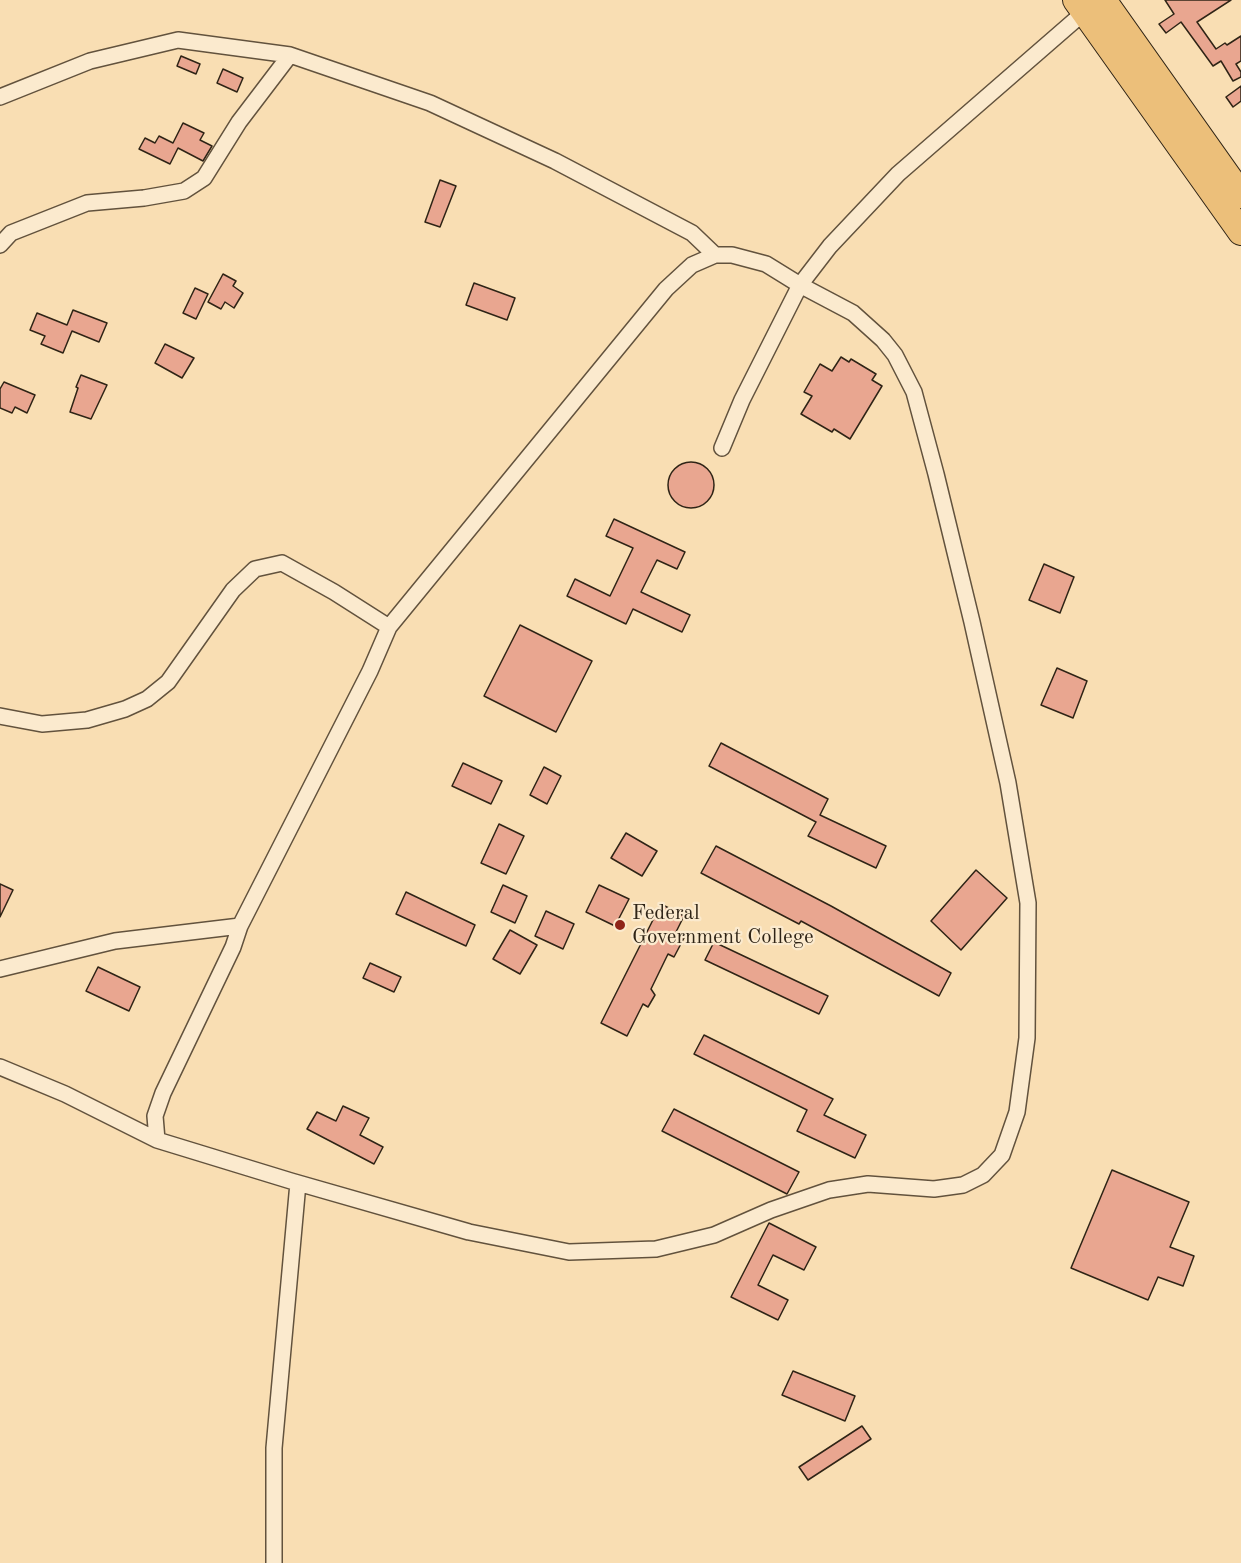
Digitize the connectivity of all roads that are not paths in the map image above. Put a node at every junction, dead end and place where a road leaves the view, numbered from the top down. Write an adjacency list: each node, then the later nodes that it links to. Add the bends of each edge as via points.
1 (1091, 3): 4 (highway); 5 (highway); 8 (street, via 898,174 830,246)
2 (290, 55): 3 (street, via 178,40 90,61); 6 (street, via 239,122 204,178 184,191 87,203 11,233); 7 (street, via 430,102 555,161 692,233)
3 (0, 97)
4 (1241, 195)
5 (1241, 232)
6 (0, 245)
7 (715, 255): 8 (street, via 766,264); 10 (street, via 692,265 666,289)
8 (800, 285): 9 (street, via 742,399); 16 (street, via 853,312 883,340 900,364 914,392 972,622 1008,783 1028,903 1027,1038 1017,1112 1002,1155 983,1175 963,1185 933,1189 868,1185 829,1190 714,1235 656,1249 569,1252 469,1232)
9 (722, 448)
10 (389, 627): 11 (street, via 282,563 255,569 233,590 168,682 147,699 87,720 42,724); 12 (street)
11 (0, 716)
12 (240, 926): 13 (street, via 115,941); 15 (street, via 163,1093 155,1116)
13 (0, 969)
14 (0, 1067): 15 (street)
15 (157, 1140): 16 (street)
16 (298, 1183): 17 (street, via 274,1448)
17 (274, 1563)

